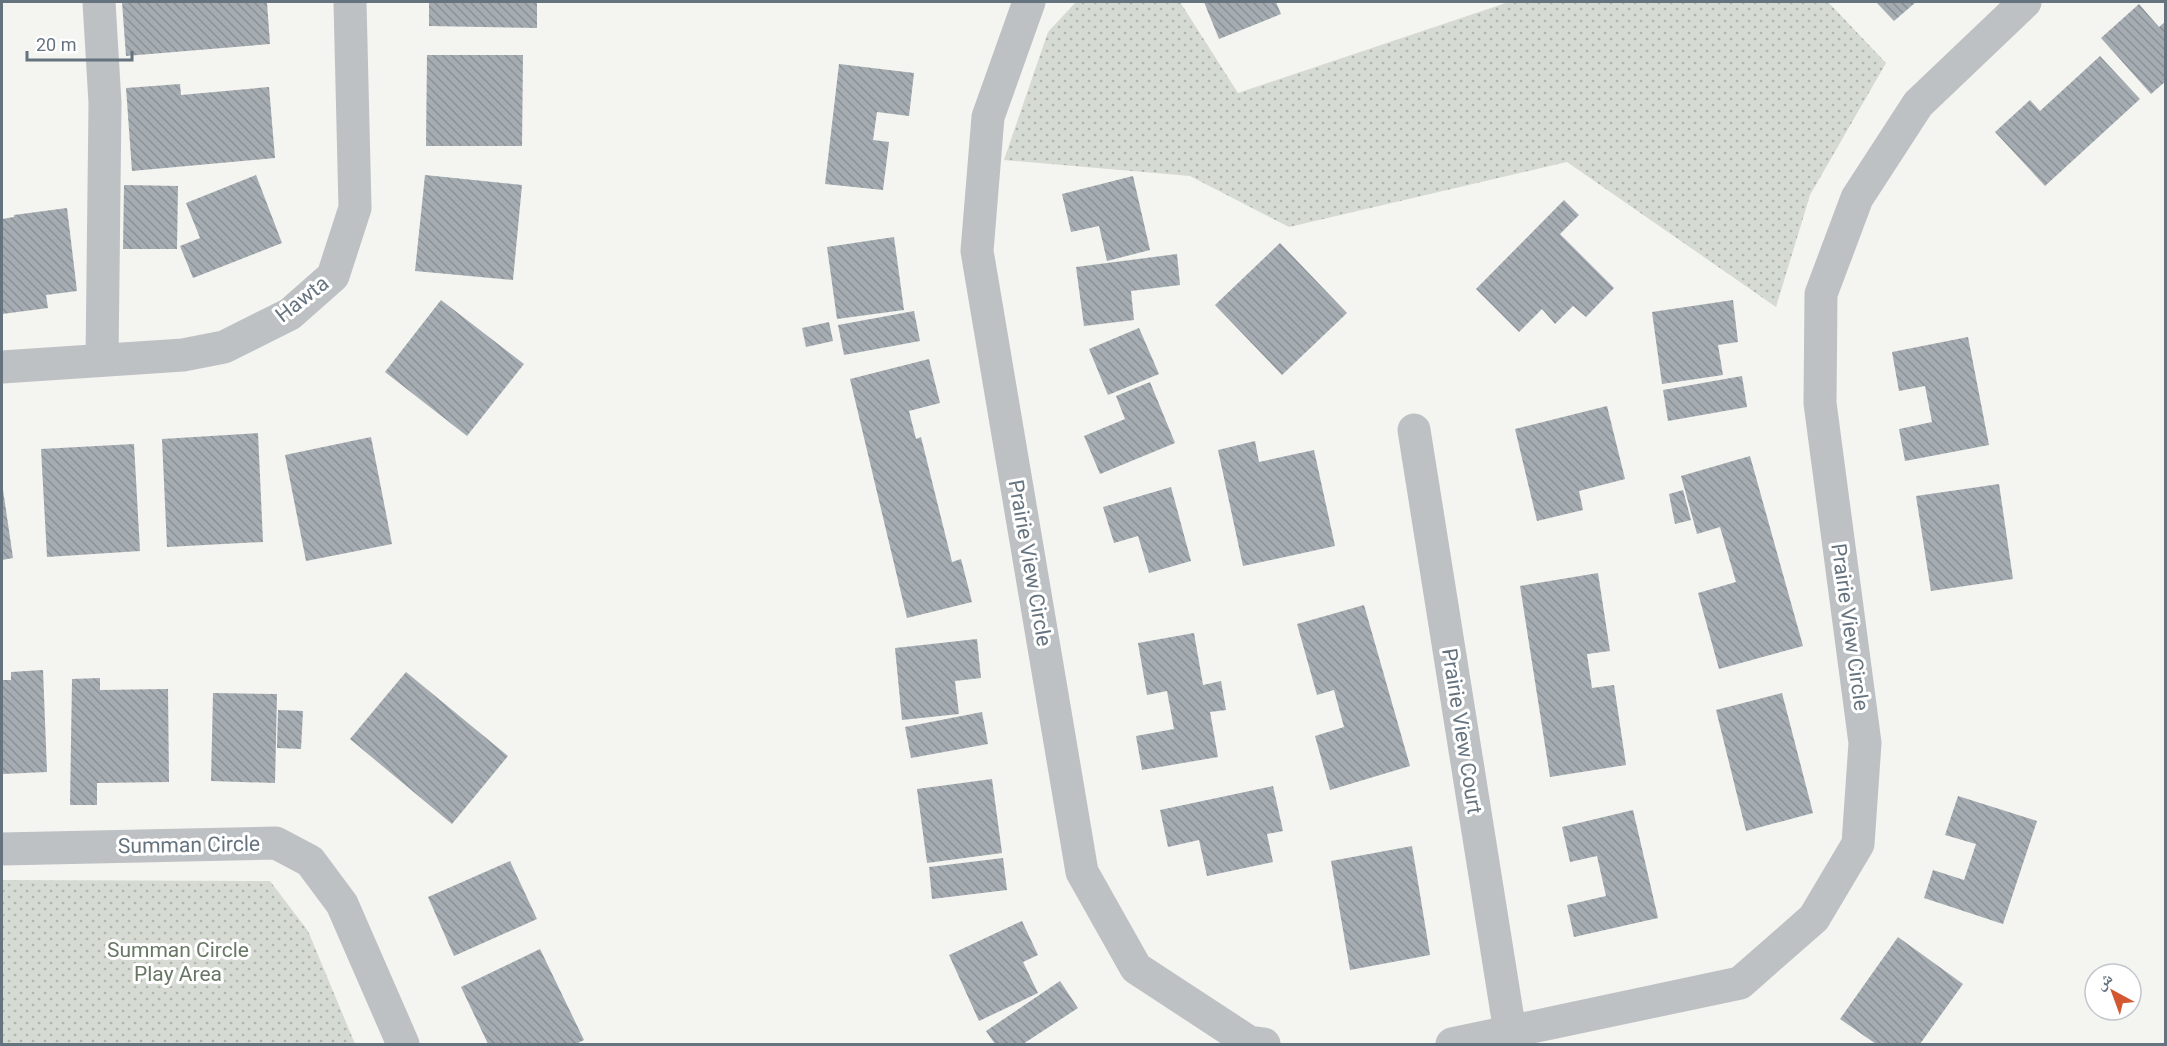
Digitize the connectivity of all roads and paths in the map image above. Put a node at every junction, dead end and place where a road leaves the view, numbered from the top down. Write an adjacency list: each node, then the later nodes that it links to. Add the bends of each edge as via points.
1 (99, 2): 5 (street, via 105,103)
2 (350, 2): 5 (street, Hawta, via 355,208 333,276 290,314 224,347)
3 (1029, 2): 11 (street, Prairie View Circle, via 988,117 977,250 1082,872 1136,968 1249,1042)
4 (2025, 2): 9 (street, Prairie View Circle, via 1918,104 1857,198 1821,294 1820,403 1865,743 1858,844 1815,918 1740,983)
5 (102, 360): 6 (street, Hawta)
6 (2, 367)
7 (1414, 430): 9 (street, Prairie View Court)
8 (2, 849): 10 (street, Summan Circle, via 276,843 310,861 342,904)
9 (1510, 1032): 12 (street, Prairie View Circle)
10 (403, 1044)
11 (1264, 1044)
12 (1452, 1044)

